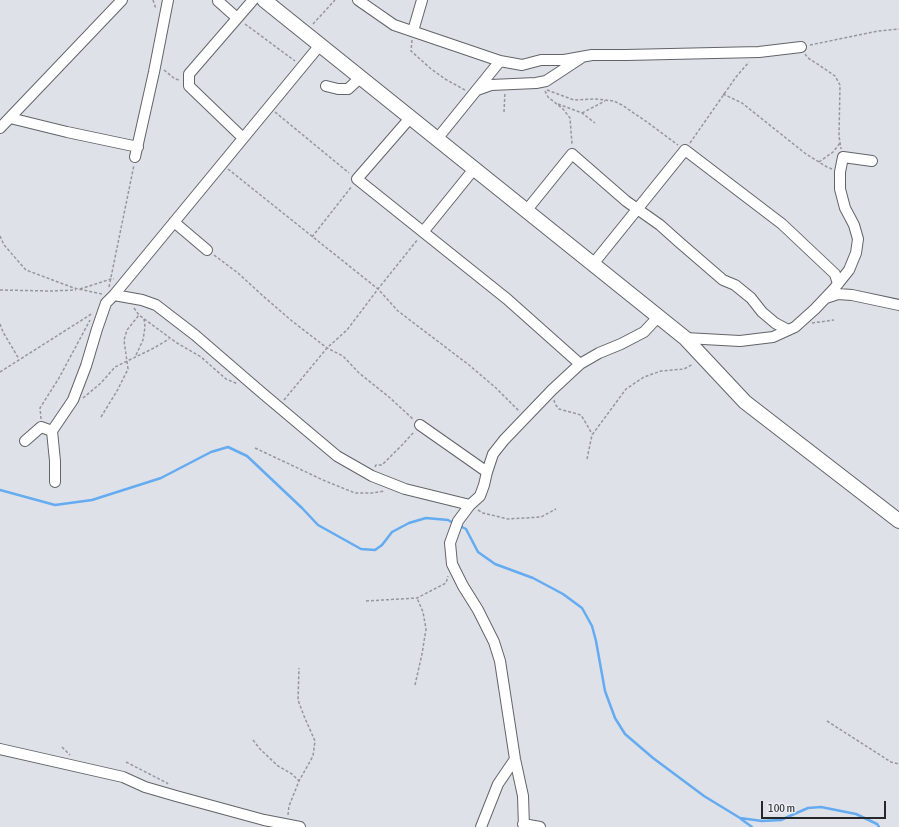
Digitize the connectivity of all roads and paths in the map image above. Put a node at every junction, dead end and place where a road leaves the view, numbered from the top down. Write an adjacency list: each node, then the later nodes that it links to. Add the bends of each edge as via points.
1 (122, 0): 31 (street)
2 (168, 0): 18 (street)
3 (252, 0): 9 (street)
4 (264, 0): 12 (street)
5 (335, 0): 12 (path)
6 (358, 0): 11 (street, via 394,25)
7 (422, 0): 11 (street)
8 (218, 1): 9 (street)
9 (237, 18): 19 (path); 21 (street, via 189,74)
10 (899, 29): 14 (path)
11 (413, 31): 17 (street); 24 (path, via 411,51 444,79)
12 (305, 33): 13 (street)
13 (320, 45): 19 (street); 20 (street)
14 (801, 47): 15 (street); 37 (path, via 808,58 835,76 840,85)
15 (759, 52): 16 (street); 25 (path)
16 (585, 56): 17 (street, via 564,60 541,60 522,65); 22 (street, via 546,81)
17 (500, 61): 24 (street)
18 (156, 63): 21 (path, via 175,79); 38 (street)
19 (302, 67): 28 (street)
20 (360, 78): 23 (street, via 348,89 338,90); 32 (street)
21 (189, 82): 35 (street, via 189,86)
22 (505, 84): 24 (street, via 491,85); 29 (path)
23 (326, 86)
24 (475, 92): 36 (street)
25 (723, 94): 39 (path); 44 (path, via 742,104)
26 (606, 100): 27 (path, via 574,100 543,87); 30 (path); 39 (path, via 622,105)
27 (556, 104): 30 (path); 40 (path, via 570,118)
28 (269, 107): 35 (street); 48 (path)
29 (504, 112)
30 (582, 113): 33 (path)
31 (10, 118): 34 (street); 38 (street)
32 (410, 118): 36 (street); 48 (street)
33 (596, 123)
34 (0, 128)
35 (244, 138): 45 (street)
36 (438, 139): 46 (street)
37 (840, 143): 42 (path); 44 (path)
38 (138, 147): 41 (street)
39 (685, 150): 49 (street); 59 (street, via 782,224 835,274)
40 (572, 154): 49 (street); 50 (street)
41 (135, 157): 61 (path, via 111,279)
42 (843, 157): 43 (street); 47 (street)
43 (872, 161)
44 (819, 162): 47 (path)
45 (222, 164): 51 (street); 54 (path)
46 (474, 169): 50 (street); 52 (street)
47 (840, 172): 59 (street, via 840,189 845,208 858,239 849,270)
48 (357, 179): 52 (street); 54 (path)
49 (637, 210): 58 (street); 72 (street, via 660,225 723,280 735,285 751,298 775,323)
50 (526, 211): 58 (street)
51 (174, 222): 57 (street); 63 (street)
52 (423, 232): 62 (path); 80 (street, via 507,299)
53 (0, 236): 56 (path)
54 (312, 237): 62 (path)
55 (0, 245): 56 (path)
56 (4, 245): 61 (path, via 26,270)
57 (208, 250): 75 (path)
58 (593, 264): 68 (street)
59 (838, 284): 65 (street)
60 (0, 290): 61 (path)
61 (78, 290): 63 (path)
62 (378, 290): 75 (path, via 347,330); 87 (path, via 398,311 491,384)
63 (114, 295): 64 (street); 84 (street, via 106,303)
64 (128, 298): 67 (path); 85 (street, via 156,305)
65 (824, 299): 66 (street, via 838,294 852,295); 72 (street)
66 (899, 305)
67 (139, 315): 69 (path); 79 (path, via 127,330 124,340)
68 (658, 317): 74 (street); 80 (street, via 644,332)
69 (144, 319): 73 (path); 76 (path, via 144,340)
70 (834, 320): 72 (path)
71 (0, 324): 78 (path)
72 (792, 329): 74 (street, via 773,336 740,341)
73 (170, 338): 76 (path); 82 (path, via 201,357 226,379)
74 (685, 338): 77 (street)
75 (327, 348): 85 (path); 88 (path, via 343,356)
76 (136, 356): 79 (path)
77 (704, 358): 91 (path, via 684,369 661,371 644,377 626,389); 101 (street, via 745,402)
78 (19, 359): 81 (path); 89 (path, via 94,313 40,408)
79 (127, 361): 84 (path, via 115,367 84,398); 86 (path, via 128,369)
80 (580, 364): 83 (street)
81 (0, 372)
82 (239, 385)
83 (552, 390): 87 (street); 91 (path, via 555,404 559,409 581,415)
84 (74, 400): 90 (street)
85 (278, 407): 96 (street, via 337,456)
86 (101, 417)
87 (525, 418): 95 (street, via 493,454)
88 (420, 425): 95 (street); 96 (path, via 382,465 376,465)
89 (41, 427): 90 (street); 92 (street)
90 (52, 431): 97 (street)
91 (592, 435): 94 (path)
92 (25, 441)
93 (254, 448): 98 (path, via 354,493)
94 (587, 459)
95 (487, 472): 99 (street, via 480,496)
96 (372, 476): 99 (street, via 405,489)
97 (55, 482)
98 (385, 491)
99 (470, 504): 100 (path, via 483,513 508,519 541,517); 102 (street, via 456,525 450,543)
100 (556, 509)
101 (899, 521)
102 (452, 564): 103 (path, via 446,583); 110 (street, via 494,642 501,668)
103 (418, 598): 104 (path); 106 (path, via 426,629)
104 (366, 601)
105 (299, 668): 113 (path, via 298,700 315,741 312,756)
106 (415, 685)
107 (827, 721): 112 (path, via 890,762)
108 (253, 740): 113 (path, via 278,766)
109 (0, 749): 114 (street, via 123,777)
110 (515, 759): 116 (street, via 523,796); 118 (street, via 498,784)
111 (126, 762): 114 (path, via 167,783)
112 (899, 764)
113 (299, 781): 115 (path, via 289,806)
114 (176, 796): 115 (street)
115 (287, 824): 117 (street)
116 (523, 826): 119 (street)
117 (300, 827)
118 (482, 827)
119 (540, 827)

